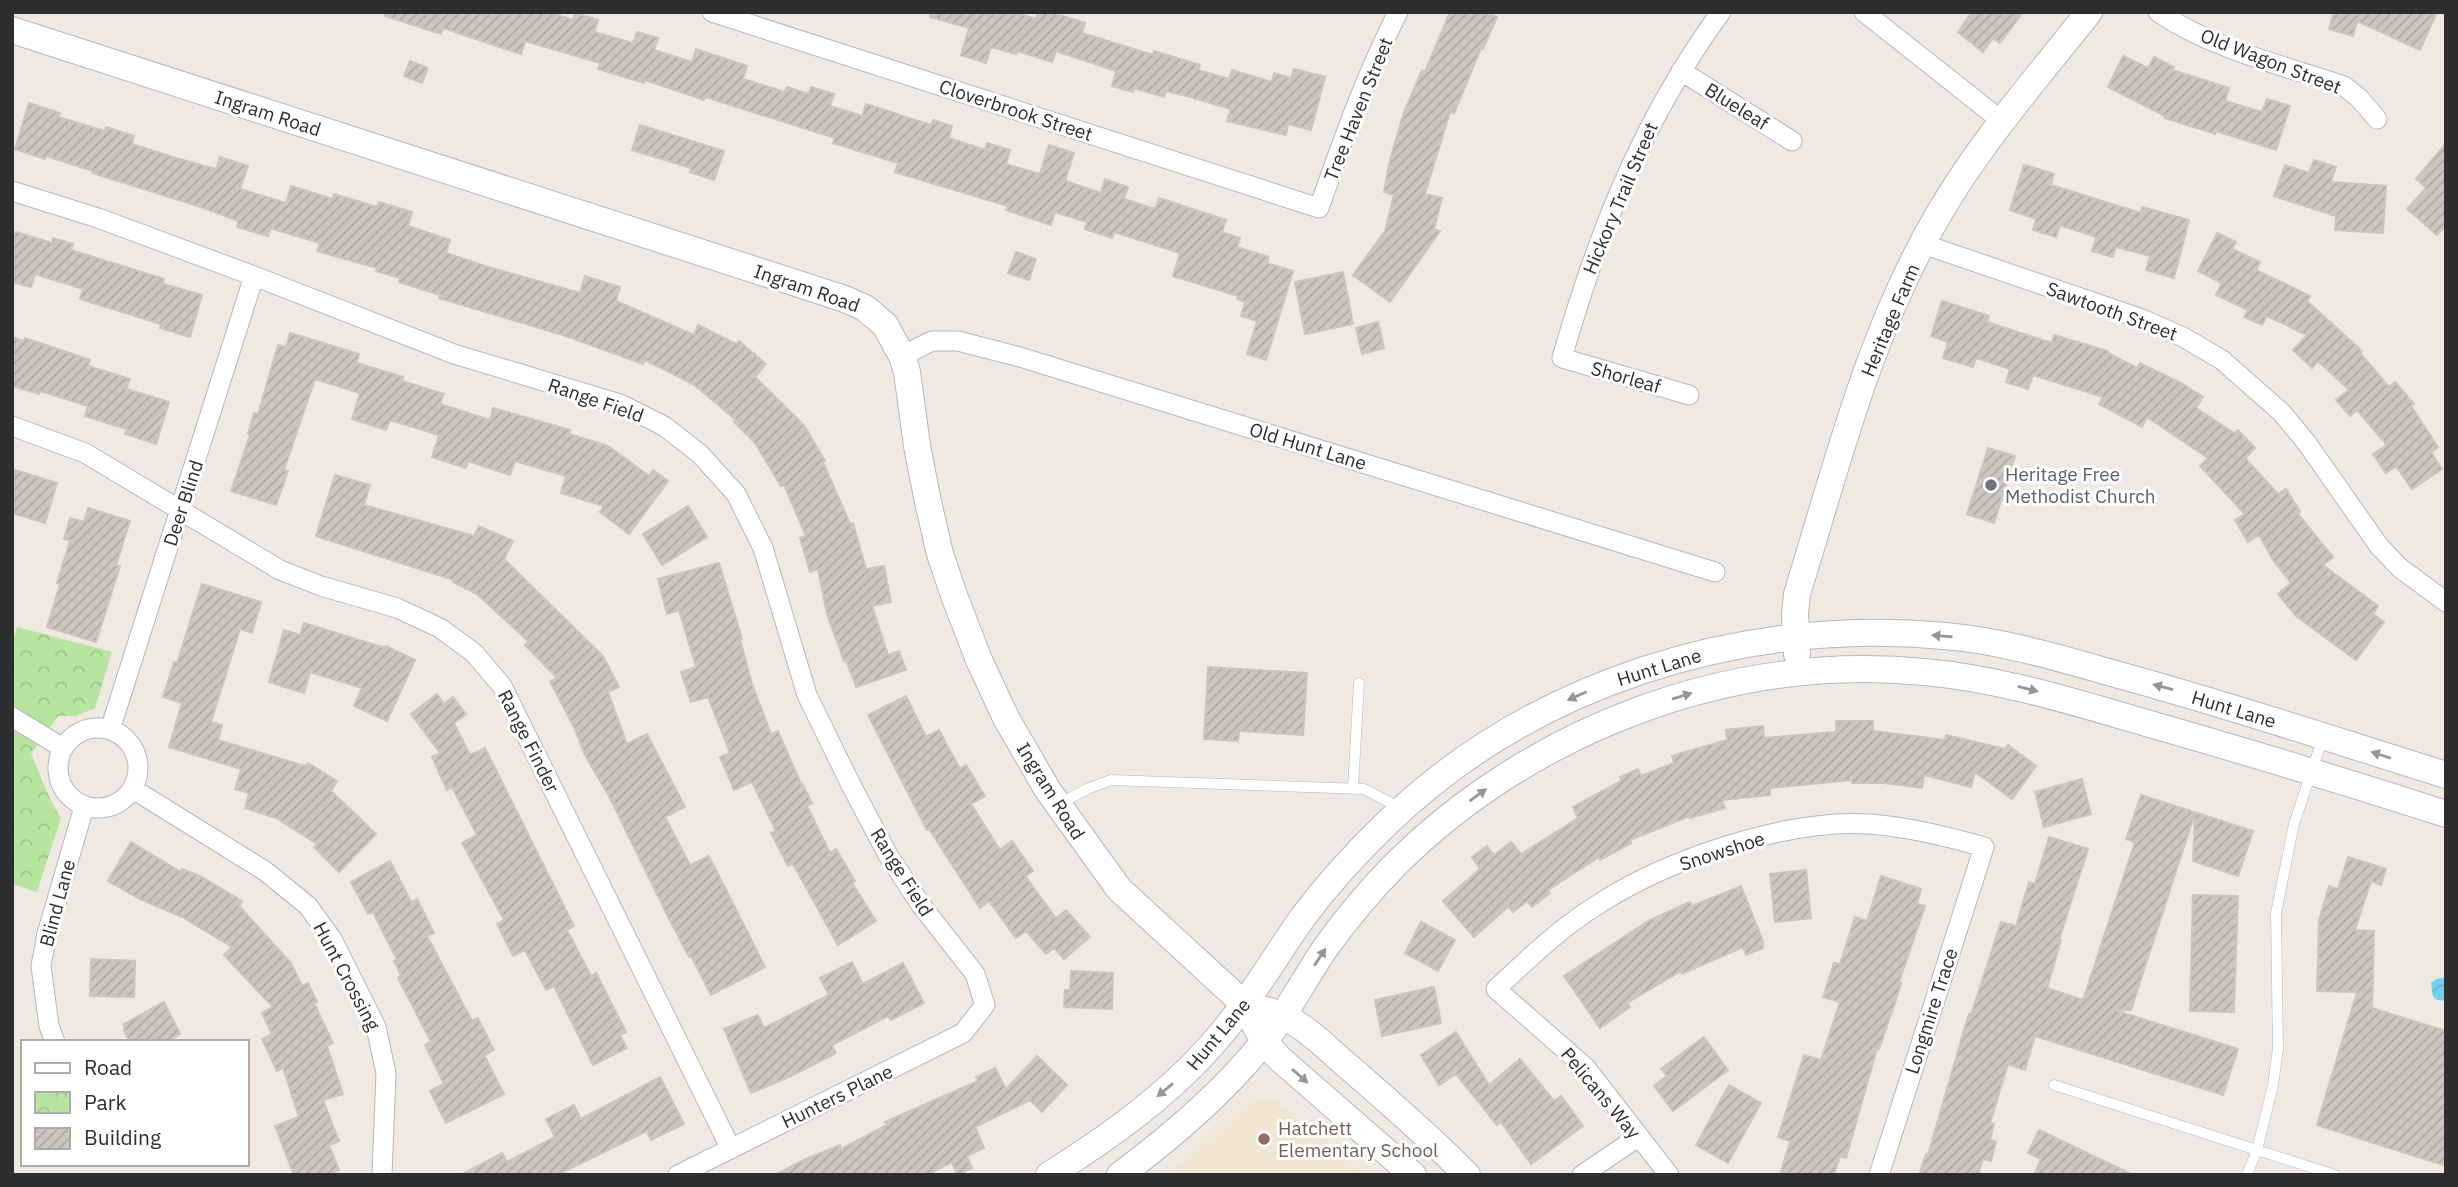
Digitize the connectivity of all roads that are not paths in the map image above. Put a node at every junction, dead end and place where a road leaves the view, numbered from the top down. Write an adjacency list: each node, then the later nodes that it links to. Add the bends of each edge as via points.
1 (712, 12): 13 (street, Cloverbrook Street)
2 (1398, 12): 13 (street, Tree Haven Street, via 1359,95)
3 (1721, 12): 8 (street, Hickory Trail Street)
4 (1864, 12): 10 (street)
5 (2089, 12): 10 (main road, Heritage Farm)
6 (2158, 12): 9 (street, Old Wagon Street, via 2229,48 2344,86)
7 (12, 30): 16 (main road, Ingram Road, via 845,299 886,325)
8 (1681, 71): 11 (street, Blueleaf); 17 (street, Hickory Trail Street, via 1616,198)
9 (2377, 119)
10 (2003, 122): 14 (main road, Heritage Farm, via 1971,162)
11 (1792, 141)
12 (12, 191): 15 (street, Range Field)
13 (1320, 208)
14 (1923, 244): 22 (street, Sawtooth Street, via 2142,319 2222,360 2282,413 2379,546); 23 (main road, Heritage Farm, via 1869,366 1797,594)
15 (254, 276): 20 (street, Deer Blind); 41 (street, Range Field, via 454,355 620,404 664,426 701,454 736,494 763,548 807,695 851,785 888,855 975,974)
16 (902, 356): 21 (street, Old Hunt Lane, via 932,341 958,341 1020,357); 34 (main road, Ingram Road, via 928,502 955,598 1006,718)
17 (1562, 358): 18 (street, Shorleaf)
18 (1689, 395)
19 (12, 426): 20 (street, Range Finder, via 85,453)
20 (181, 510): 27 (street, Deer Blind); 47 (street, Range Finder, via 280,570 397,608 440,628 474,653 502,686)
21 (1714, 572)
22 (2446, 602)
23 (1795, 638): 24 (main road, Heritage Farm); 28 (main road, Hunt Lane, one-way to 23, via 2185,693 1981,641 1891,634); 36 (main road, Hunt Lane, one-way to 36, via 1688,656 1597,687 1501,735)
24 (1799, 673): 30 (main road, Hunt Lane, one-way to 30, via 1921,671 2003,683); 42 (main road, Hunt Lane, one-way to 24, via 1326,948 1372,890 1426,836 1484,790 1562,744 1653,705 1731,683)
25 (1359, 683): 32 (lane)
26 (12, 717): 29 (street)
27 (110, 730): 29 (street, via 84,731); 33 (street, via 133,747 138,775)
28 (2323, 736): 30 (lane); 31 (main road, Hunt Lane, one-way to 28)
29 (64, 748): 35 (street, via 59,761 63,789)
30 (2312, 771): 37 (main road, Hunt Lane); 48 (lane, via 2294,824 2276,914 2278,1049)
31 (2446, 775)
32 (1353, 788): 34 (lane, via 1111,780); 36 (lane, via 1389,802)
33 (133, 789): 35 (street, via 112,806); 51 (street, Hunt Crossing, via 265,871 321,921 381,1042 386,1073)
34 (1058, 805): 40 (main road, Ingram Road, via 1118,889)
35 (84, 807): 43 (street, Blind Lane, via 41,967)
36 (1398, 813): 40 (main road, Hunt Lane, via 1331,883)
37 (2446, 814)
38 (1984, 847): 39 (street, Snowshoe, via 1925,831 1868,824 1816,826 1755,839 1697,856 1635,883 1548,941); 57 (street, Longmire Trace)
39 (1496, 989): 46 (street, Pelicans Way, via 1586,1068)
40 (1244, 1004): 42 (main road, Ingram Road); 44 (main road, Ingram Road); 53 (main road, Hunt Lane, one-way to 53, via 1187,1071 1125,1124)
41 (985, 1005): 47 (street, Hunters Plane, via 963,1033)
42 (1284, 1014): 44 (main road, Hunt Lane); 56 (main road, Ingram Road, via 1401,1112)
43 (54, 1040)
44 (1264, 1042): 54 (main road, Hunt Lane, via 1203,1106); 55 (main road, Ingram Road, one-way to 55)
45 (2054, 1085): 48 (lane)
46 (1638, 1136): 49 (street); 50 (street, Pelicans Way)
47 (731, 1149): 52 (street, Hunters Plane)
48 (2257, 1150): 58 (lane); 59 (lane)
49 (1589, 1173)
50 (1663, 1173)
51 (382, 1175)
52 (678, 1175)
53 (1049, 1175)
54 (1120, 1175)
55 (1413, 1175)
56 (1467, 1175)
57 (1879, 1175)
58 (2247, 1175)
59 (2335, 1175)

